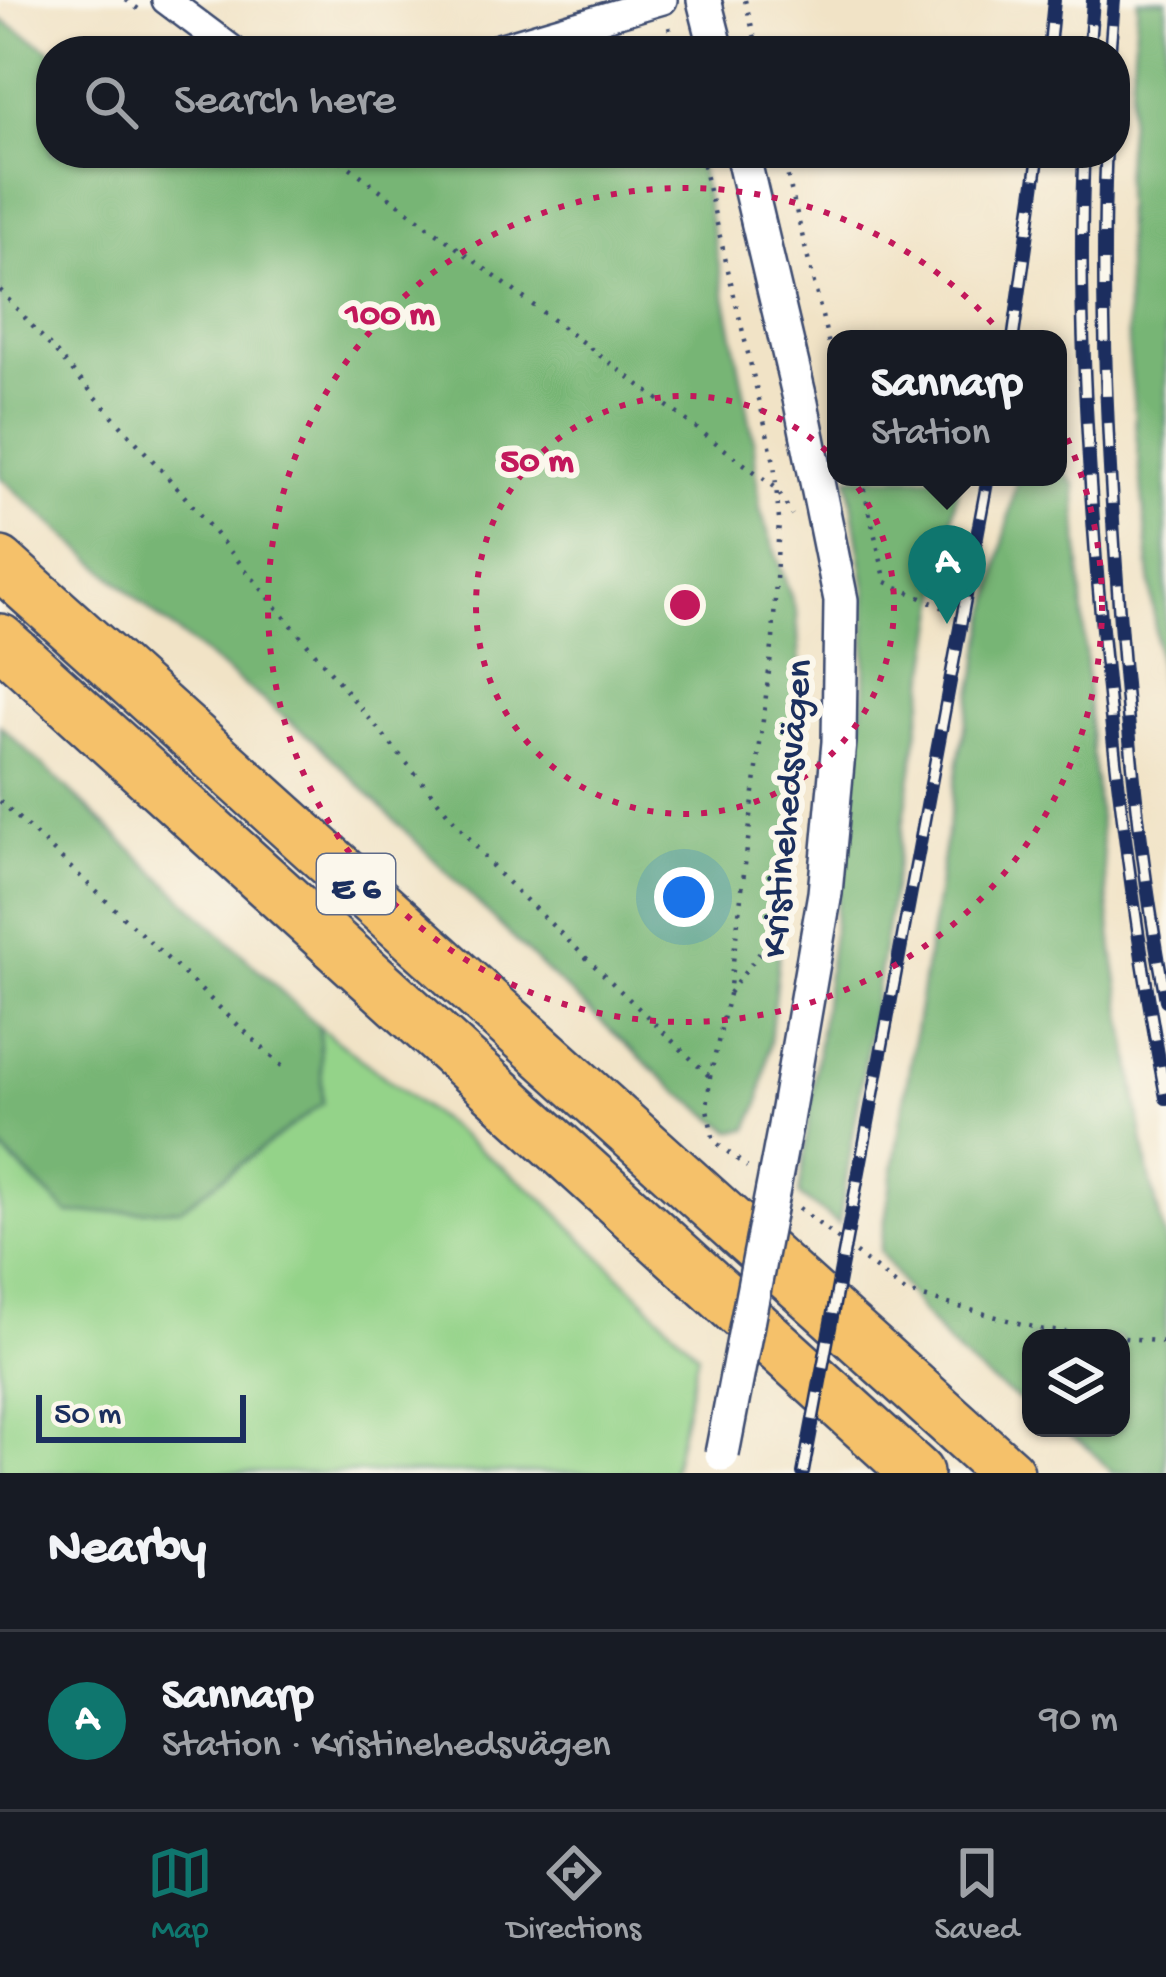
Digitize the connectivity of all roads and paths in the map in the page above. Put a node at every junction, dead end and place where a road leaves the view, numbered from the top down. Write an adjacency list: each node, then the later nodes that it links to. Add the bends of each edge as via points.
1 (166, 0): 5 (street)
2 (663, 0): 6 (street)
3 (704, 0): 7 (street)
4 (745, 0): 8 (path)
5 (214, 36)
6 (539, 36)
7 (713, 36)
8 (754, 36)
9 (351, 168): 16 (path)
10 (704, 168): 16 (path)
11 (746, 168): 28 (street, Kristinehedsvägen, bridge, via 841,600 825,893)
12 (786, 168): 14 (path)
13 (0, 290): 24 (path, via 180,491 498,873)
14 (827, 336)
15 (863, 486): 18 (path, via 886,582)
16 (776, 488): 22 (path, via 773,639)
17 (0, 563): 30 (highway, E 6)
18 (944, 608)
19 (0, 640): 29 (highway, E 6)
20 (0, 801): 23 (path)
21 (798, 902): 22 (path)
22 (729, 994): 24 (path)
23 (287, 1071)
24 (710, 1077): 25 (path, via 713,1141)
25 (748, 1168)
26 (783, 1196): 27 (path, via 905,1292 1044,1330)
27 (1166, 1342)
28 (720, 1463)
29 (916, 1473)
30 (1008, 1473)

